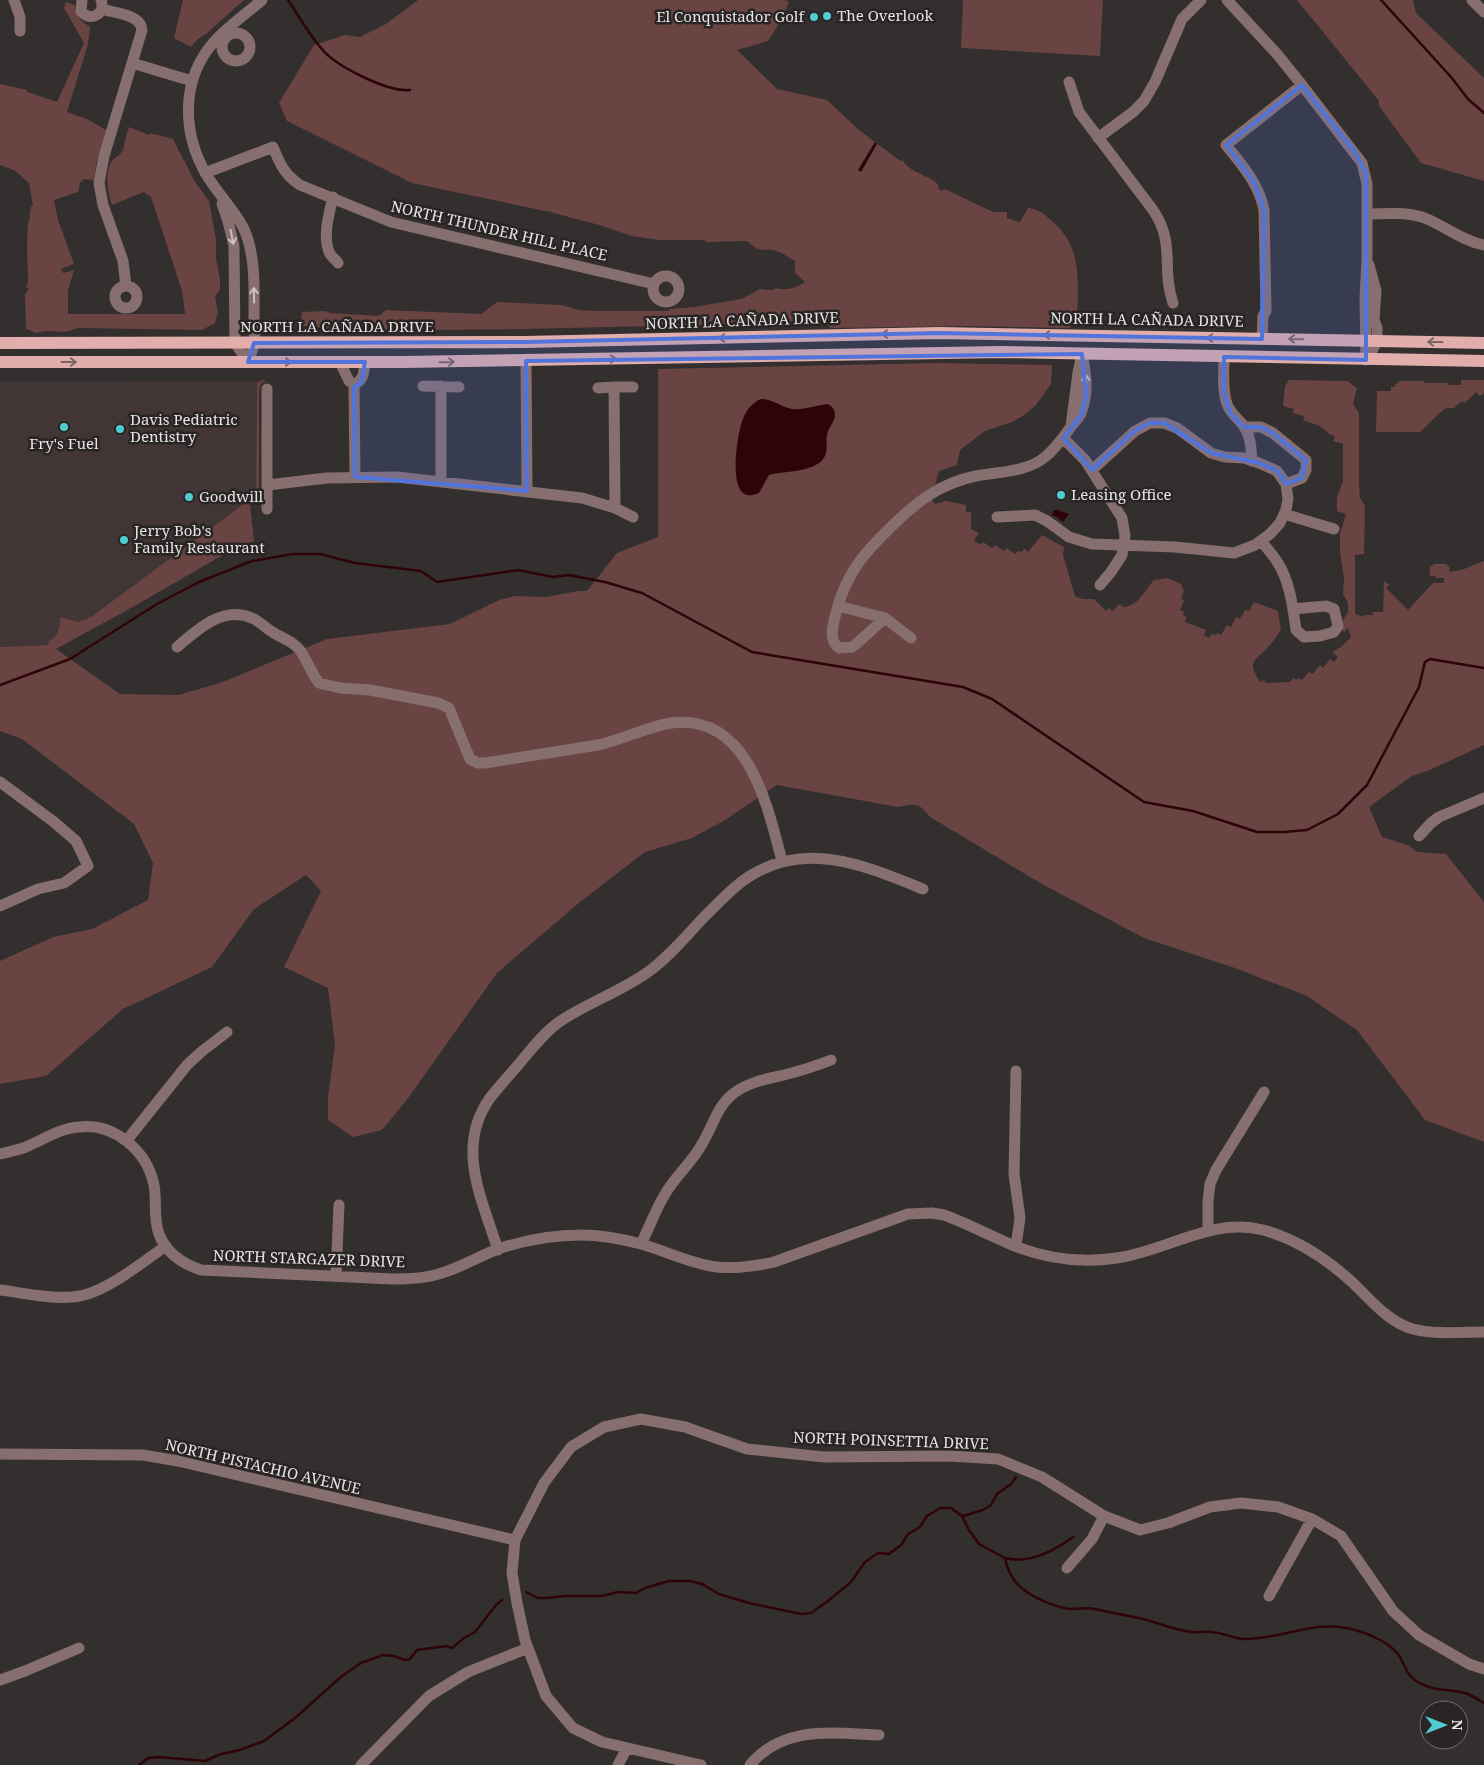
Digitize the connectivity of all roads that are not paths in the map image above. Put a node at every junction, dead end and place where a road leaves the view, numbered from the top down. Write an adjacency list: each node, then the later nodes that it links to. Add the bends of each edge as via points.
1 (14, 0): 9 (street, via 20,17)
2 (82, 0): 7 (street, via 81,10 86,16 98,15)
3 (262, 0): 11 (street, via 205,54)
4 (1201, 0): 14 (street, via 1181,21 1144,101)
5 (1227, 0): 13 (street)
6 (1472, 0): 8 (street)
7 (101, 4): 10 (street, via 140,22 142,30)
8 (1484, 12)
9 (20, 31)
10 (132, 63): 11 (street); 22 (street, via 99,182 103,205 124,262)
11 (192, 81): 15 (street, via 189,130)
12 (1069, 82): 14 (street, via 1079,112)
13 (1302, 85): 18 (street, via 1362,163 1367,184); 25 (street, via 1226,145 1262,199 1266,311)
14 (1098, 138): 23 (street, via 1163,227)
15 (205, 173): 16 (street); 17 (street, NORTH THUNDER HILL PLACE, via 273,147 290,178)
16 (216, 191): 28 (street, one-way to 28, via 234,246); 29 (street, one-way to 16, via 253,275 247,238 239,220)
17 (333, 197): 20 (street, via 328,244 330,255); 21 (street, NORTH THUNDER HILL PLACE, via 403,225)
18 (1368, 214): 19 (street, via 1426,218 1467,240); 26 (street, via 1368,259 1376,289 1374,320 1377,328)
19 (1484, 245)
20 (338, 263)
21 (654, 284)
22 (126, 286)
23 (1172, 303)
24 (689, 339): 25 (main road, NORTH LA CAÑADA DRIVE, one-way to 24, via 939,333); 29 (main road, NORTH LA CAÑADA DRIVE); 33 (main road)
25 (1262, 339): 26 (main road, NORTH LA CAÑADA DRIVE, one-way to 25)
26 (1372, 341): 30 (main road, NORTH LA CAÑADA DRIVE, one-way to 26); 34 (street)
27 (0, 343): 28 (main road, NORTH LA CAÑADA DRIVE)
28 (235, 343): 29 (main road, NORTH LA CAÑADA DRIVE); 38 (street)
29 (254, 343): 38 (street)
30 (1484, 343)
31 (1082, 354): 32 (main road); 33 (main road, via 923,353); 50 (street, via 1086,396 1081,414)
32 (1224, 357): 34 (main road); 49 (street, via 1224,393 1231,414)
33 (690, 358): 35 (main road, one-way to 33)
34 (1366, 360): 36 (main road)
35 (526, 361): 40 (main road, one-way to 35); 57 (street)
36 (1484, 361)
37 (0, 362): 38 (main road, one-way to 38)
38 (248, 362): 39 (main road, one-way to 39)
39 (340, 362): 40 (main road); 41 (street, via 349,381)
40 (365, 362): 41 (street, via 362,379)
41 (354, 384): 53 (street)
42 (423, 386): 43 (street)
43 (441, 386): 45 (street); 54 (street)
44 (633, 386): 46 (street)
45 (459, 387)
46 (614, 387): 47 (street); 58 (street)
47 (598, 388)
48 (266, 389): 56 (street)
49 (1244, 427): 51 (street, via 1251,442); 55 (street, via 1267,430 1306,460 1302,478)
50 (1063, 438): 52 (street); 67 (street, via 1044,459 1010,471 946,485 912,506 864,553 851,573)
51 (1252, 461): 52 (street, via 1211,453 1177,428 1164,423 1150,423 1135,431); 55 (street, via 1277,471)
52 (1092, 470): 65 (street, via 1122,518)
53 (355, 477): 54 (street); 56 (street)
54 (441, 482): 57 (street)
55 (1286, 484): 60 (street, via 1288,499)
56 (267, 486): 59 (street)
57 (527, 491): 58 (street, via 582,498)
58 (614, 508): 61 (street)
59 (267, 509)
60 (1284, 514): 63 (street); 64 (street, via 1280,523)
61 (633, 517)
62 (997, 517): 65 (street, via 1034,515 1069,537 1092,544)
63 (1334, 529)
64 (1261, 541): 65 (street, via 1234,553); 68 (street, via 1278,563)
65 (1124, 545): 66 (street, via 1122,555)
66 (1100, 585)
67 (838, 606): 69 (street); 69 (street, via 832,634 833,642 839,648 856,645)
68 (1293, 609)
69 (885, 618): 70 (street)
70 (911, 638)
71 (177, 647): 75 (street, via 201,626 220,617 238,615 252,618 302,652 319,683 438,703 449,708 470,759 478,762 614,742 672,723 710,728 722,734 741,752 767,804)
72 (0, 782): 77 (street, via 76,841 88,866 64,883 38,889)
73 (1484, 798): 74 (street, via 1439,817)
74 (1419, 836)
75 (782, 861): 76 (street, via 817,857 833,859 889,875); 89 (street, via 748,877 635,982 558,1022 537,1042 490,1099 480,1115 472,1154 476,1182)
76 (923, 890)
77 (0, 906)
78 (227, 1032): 82 (street, via 187,1065)
79 (831, 1060): 86 (street, via 759,1081 734,1093 716,1114 696,1154 664,1195)
80 (1016, 1071): 88 (street, via 1014,1174 1020,1218)
81 (1264, 1092): 85 (street, via 1210,1184)
82 (127, 1140): 83 (street, NORTH STARGAZER DRIVE, via 105,1130 81,1126); 87 (street, NORTH STARGAZER DRIVE, via 149,1168 154,1184 159,1234)
83 (0, 1154)
84 (339, 1205): 90 (street)
85 (1208, 1230): 88 (street, NORTH STARGAZER DRIVE, via 1156,1249 1109,1259 1059,1259); 92 (street, NORTH STARGAZER DRIVE, via 1243,1227 1261,1229 1289,1239 1339,1271 1384,1313 1411,1328 1426,1332)
86 (641, 1244): 88 (street, NORTH STARGAZER DRIVE, via 718,1267 755,1266 902,1216 932,1212); 89 (street, NORTH STARGAZER DRIVE, via 601,1236 562,1235)
87 (166, 1246): 90 (street, NORTH STARGAZER DRIVE, via 178,1259 201,1270); 91 (street, via 90,1294 58,1298)
88 (1016, 1246)
89 (498, 1250): 90 (street, NORTH STARGAZER DRIVE, via 444,1272 416,1278)
90 (336, 1276)
91 (0, 1290)
92 (1484, 1332)
93 (0, 1454): 96 (street, NORTH PISTACHIO AVENUE, via 143,1455)
94 (1104, 1516): 95 (street, NORTH POINSETTIA DRIVE, via 1140,1530 1168,1524 1210,1507 1241,1503 1278,1507); 96 (street, NORTH POINSETTIA DRIVE, via 1042,1477 998,1459 824,1457 747,1449 685,1428 641,1420 604,1427 571,1447 544,1482); 97 (street, via 1092,1539)
95 (1312, 1519): 98 (street); 101 (street, NORTH POINSETTIA DRIVE, via 1341,1536 1393,1611 1419,1635 1469,1664)
96 (515, 1540): 100 (street, via 512,1573)
97 (1068, 1568)
98 (1269, 1596)
99 (79, 1648): 102 (street)
100 (528, 1648): 104 (street, via 546,1696 573,1728 602,1742); 105 (street, via 468,1672 429,1696)
101 (1484, 1669)
102 (0, 1680)
103 (878, 1735): 108 (street, via 817,1732 788,1738 757,1756)
104 (627, 1748): 106 (street); 107 (street)
105 (361, 1765)
106 (618, 1765)
107 (702, 1765)
108 (750, 1765)

